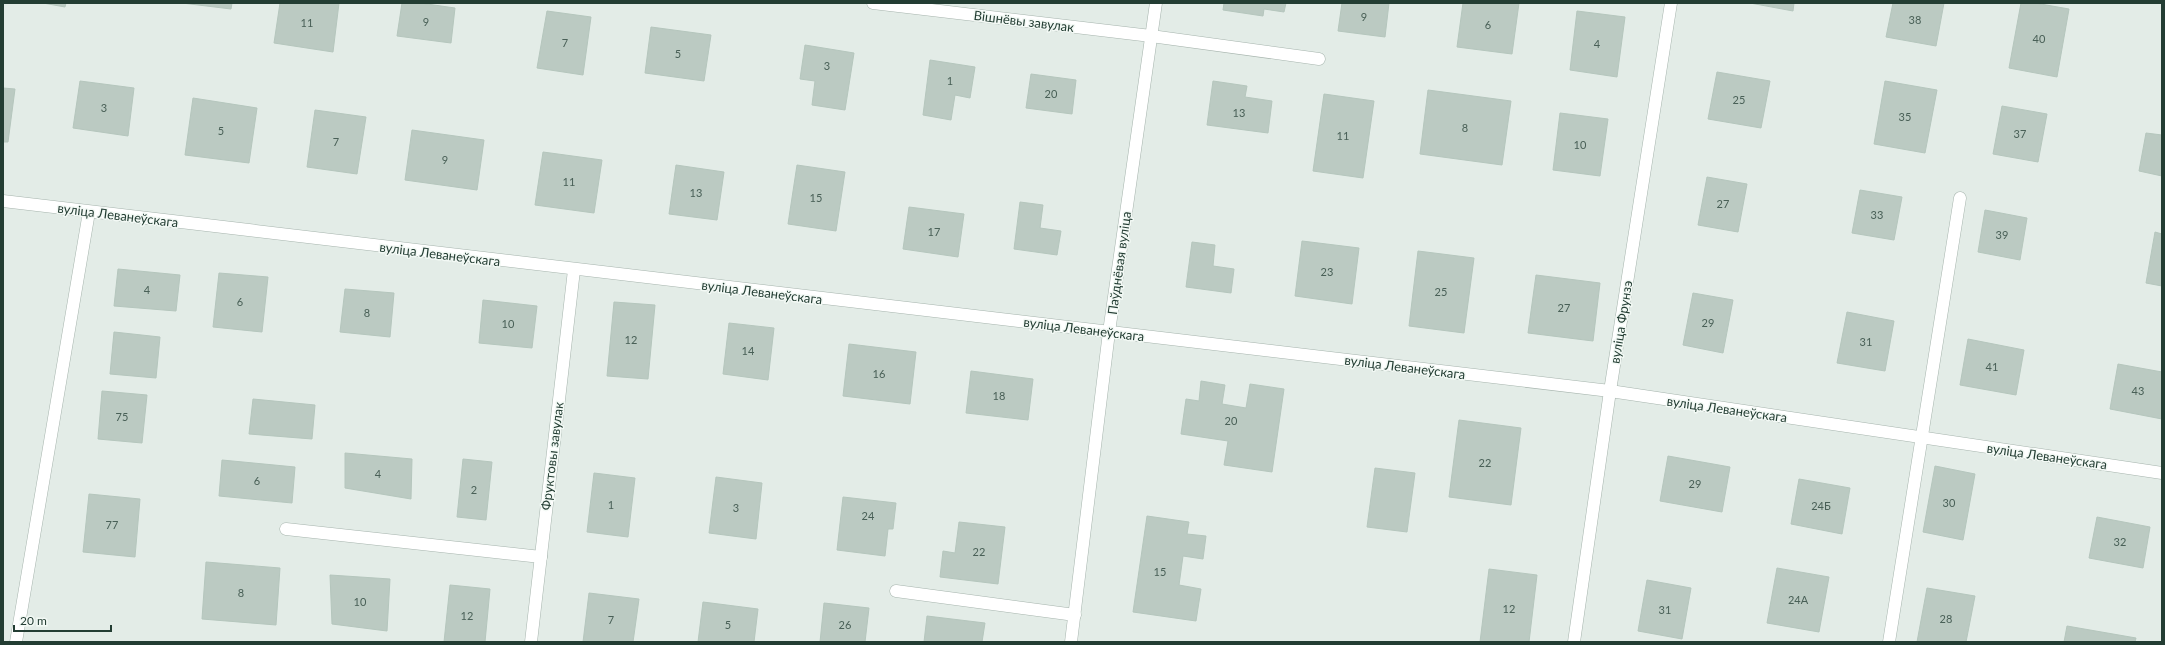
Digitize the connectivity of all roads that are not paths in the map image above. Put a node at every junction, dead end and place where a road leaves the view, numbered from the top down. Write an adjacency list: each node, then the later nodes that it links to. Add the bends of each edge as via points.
1 (873, 3): 4 (street, Вішнёвы завулак)
2 (1156, 3): 4 (street, Паўднёвая вуліца)
3 (1671, 3): 11 (street, вуліца Фрунзэ)
4 (1151, 36): 5 (street, Вішнёвы завулак); 10 (street, Паўднёвая вуліца)
5 (1319, 59)
6 (1960, 198): 12 (street)
7 (3, 201): 8 (street, вуліца Леванеўскага)
8 (89, 212): 9 (street, вуліца Леванеўскага); 18 (street)
9 (574, 270): 10 (street, вуліца Леванеўскага); 15 (street, Фруктовы завулак)
10 (1109, 332): 11 (street, вуліца Леванеўскага); 17 (street, Паўднёвая вуліца)
11 (1610, 392): 12 (street, вуліца Леванеўскага); 21 (street, вуліца Фрунзэ)
12 (1922, 438): 13 (street, вуліца Леванеўскага); 22 (street)
13 (2162, 473)
14 (286, 529): 15 (street)
15 (541, 556): 19 (street, Фруктовы завулак)
16 (896, 591): 17 (street)
17 (1075, 615): 20 (street, Паўднёвая вуліца)
18 (16, 642)
19 (531, 642)
20 (1071, 642)
21 (1574, 642)
22 (1889, 642)

